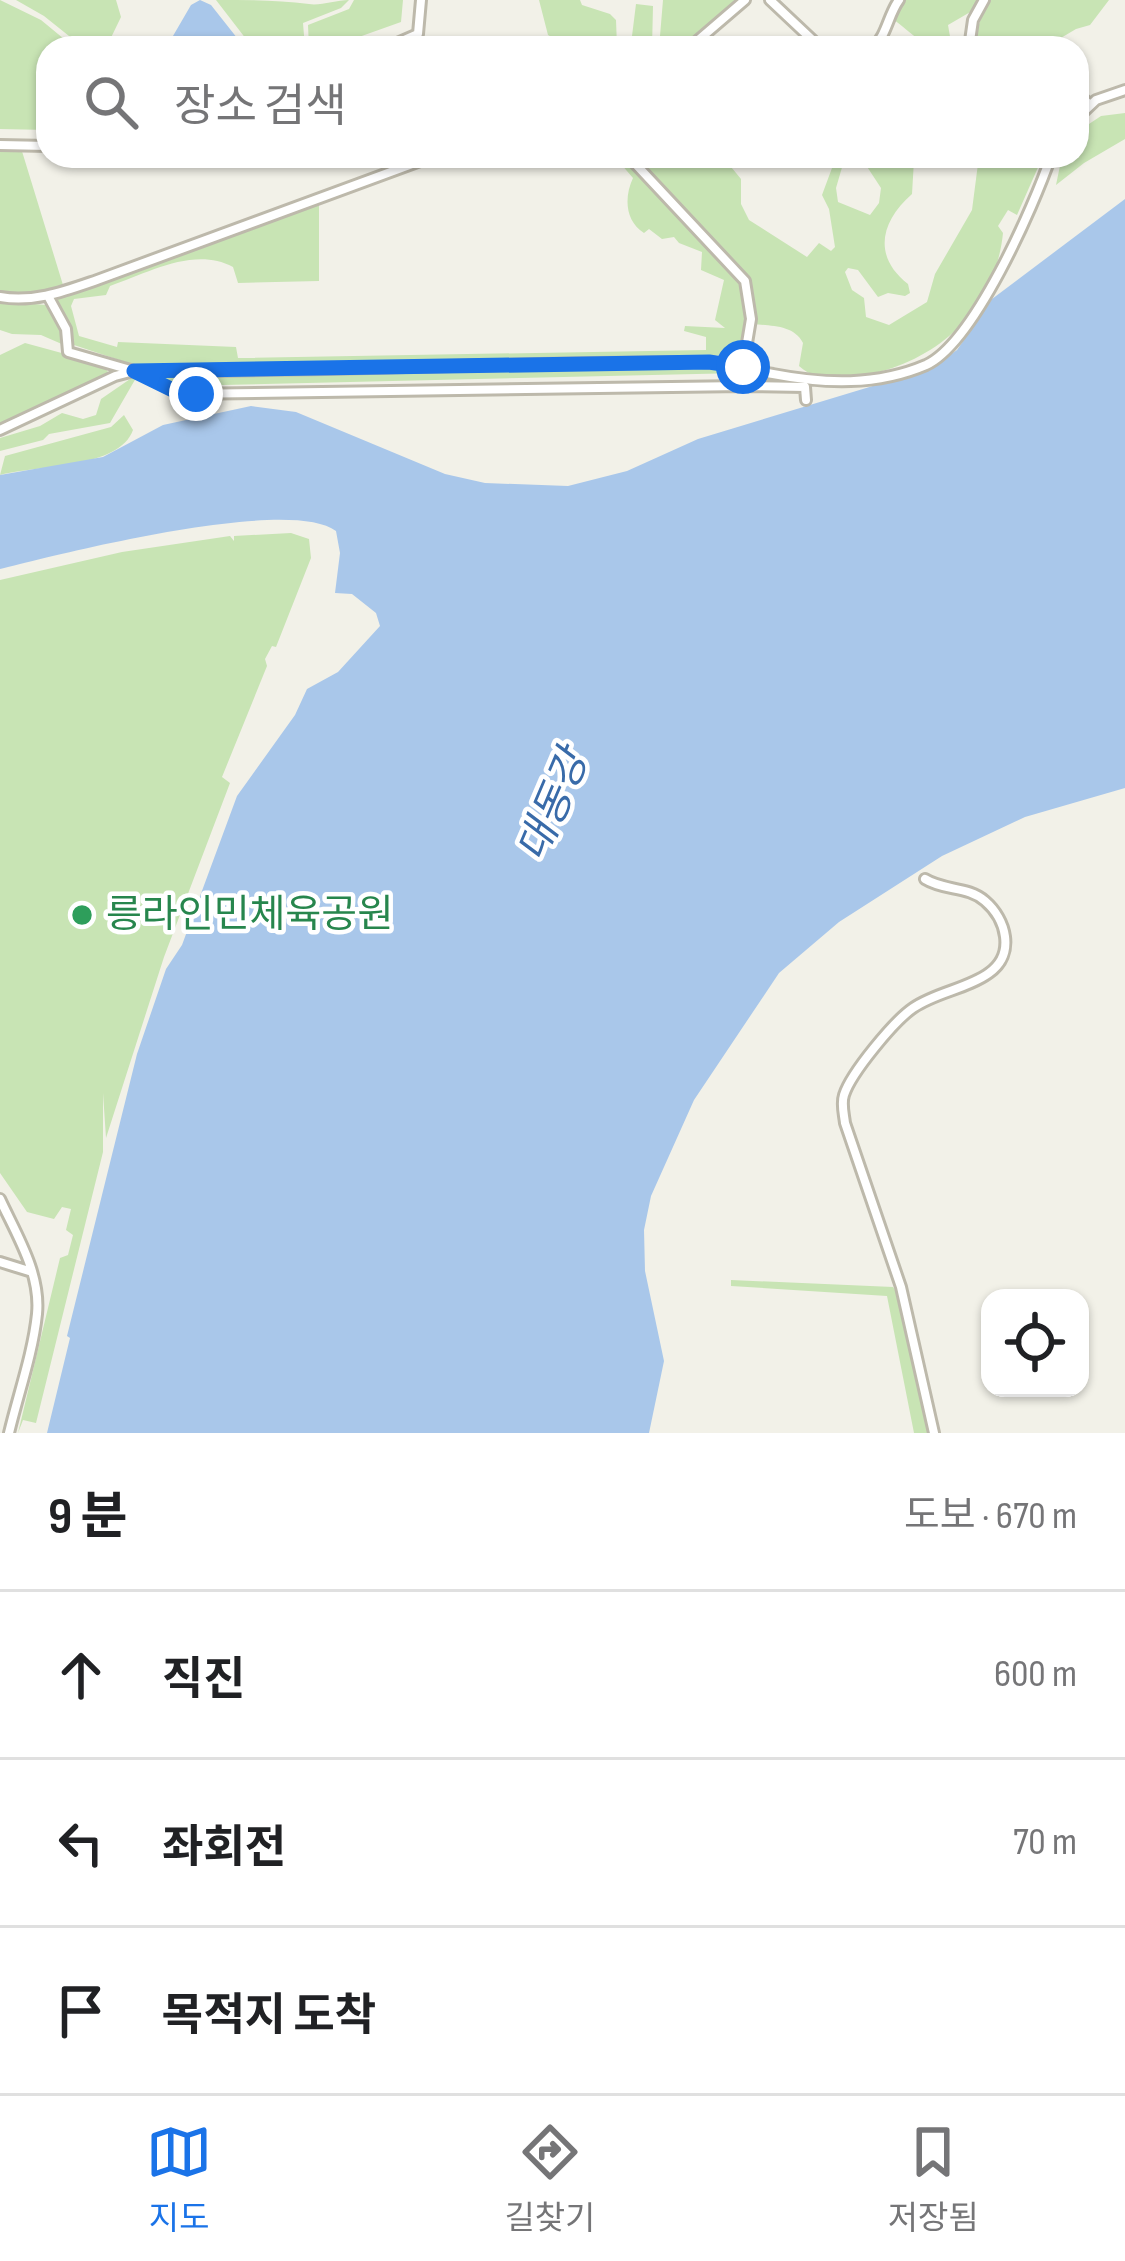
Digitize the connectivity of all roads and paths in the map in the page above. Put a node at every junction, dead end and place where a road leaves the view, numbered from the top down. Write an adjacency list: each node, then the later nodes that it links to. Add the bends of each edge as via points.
1 (421, 0): 6 (street)
2 (745, 0): 7 (street)
3 (770, 0): 8 (street)
4 (899, 0): 9 (street)
5 (984, 0): 10 (street)
6 (413, 36)
7 (703, 36)
8 (808, 36)
9 (883, 36)
10 (971, 36)
11 (1125, 91): 12 (street)
12 (1090, 105)
13 (0, 145): 14 (street)
14 (36, 146)
15 (401, 168): 18 (street)
16 (639, 168): 20 (street, via 745,281 751,320)
17 (1047, 168): 20 (street, via 992,285 928,364 861,382)
18 (47, 296): 19 (street); 21 (street, via 66,329 68,352)
19 (0, 297)
20 (743, 367): 21 (street)
21 (134, 371): 22 (street, via 181,394 744,386 805,387); 23 (street)
22 (806, 400)
23 (0, 430)
24 (925, 879): 29 (street, via 982,898 1004,926 1003,952 988,974 904,1016 843,1104 902,1287)
25 (0, 1199): 27 (street)
26 (0, 1262): 27 (street)
27 (31, 1272): 28 (street, via 37,1314)
28 (9, 1433)
29 (934, 1433)

